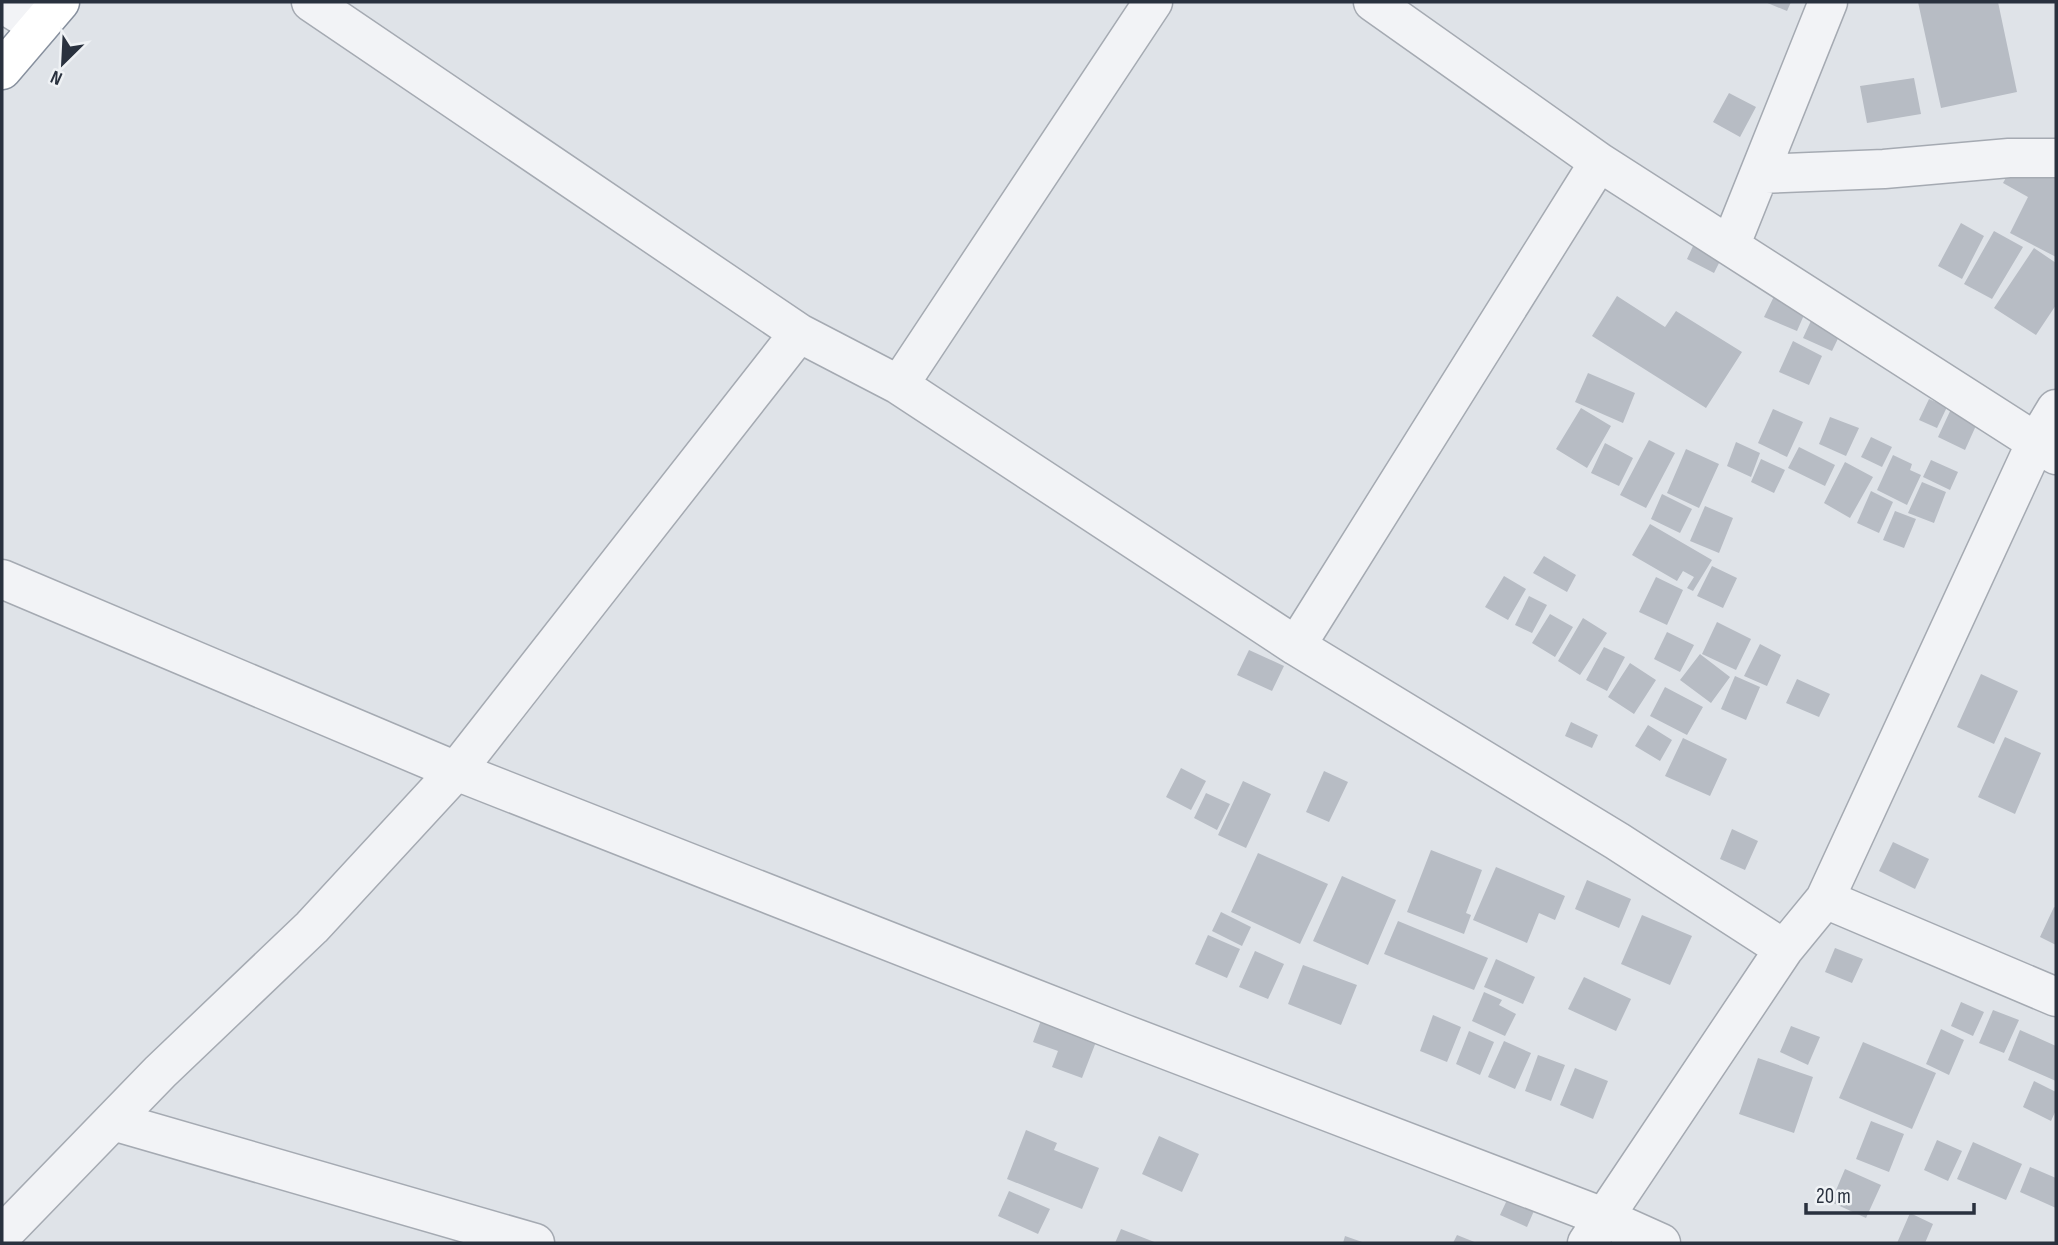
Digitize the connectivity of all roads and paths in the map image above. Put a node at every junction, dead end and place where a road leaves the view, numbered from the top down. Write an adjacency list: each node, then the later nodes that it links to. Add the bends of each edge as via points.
1 (311, 2): 12 (street)
2 (1153, 2): 13 (street)
3 (1373, 2): 9 (street)
4 (1828, 2): 10 (street)
5 (2, 3): 6 (street)
6 (50, 14): 7 (highway)
7 (2, 70)
8 (2056, 158): 10 (street)
9 (1599, 162): 11 (street); 17 (street)
10 (1759, 174): 11 (street)
11 (1731, 244): 15 (street)
12 (799, 333): 13 (street); 18 (street)
13 (899, 385): 17 (street)
14 (2056, 409): 15 (street)
15 (2046, 448): 19 (street)
16 (2, 579): 18 (street)
17 (1296, 646): 20 (street, via 1618,841)
18 (456, 771): 22 (street, via 312,927); 23 (street, via 1122,1033)
19 (1825, 899): 20 (street); 21 (street)
20 (1784, 949): 23 (street)
21 (2056, 997)
22 (113, 1121): 24 (street); 25 (street)
23 (1595, 1230): 27 (street)
24 (2, 1235)
25 (489, 1236): 26 (street)
26 (534, 1243)
27 (1661, 1243)

